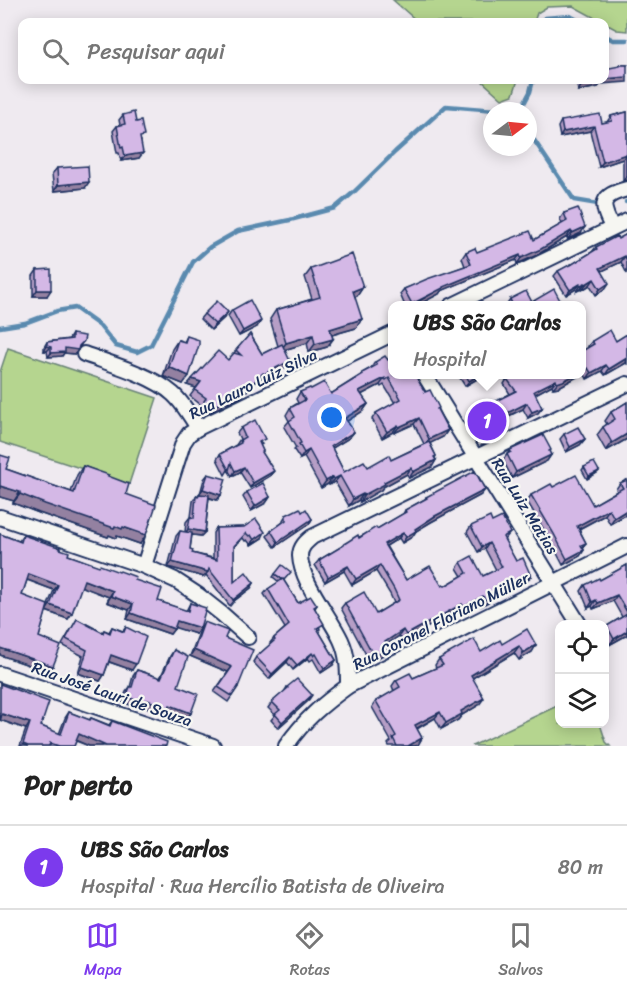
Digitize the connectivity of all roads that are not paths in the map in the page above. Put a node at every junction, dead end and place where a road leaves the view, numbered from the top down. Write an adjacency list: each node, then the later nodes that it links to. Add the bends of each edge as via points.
1 (627, 189): 3 (street, via 605,200 606,216)
2 (627, 221): 3 (street)
3 (612, 227): 4 (street)
4 (461, 301)
5 (388, 336): 9 (street, Rua Lauro Luiz Silva)
6 (84, 354): 9 (street, via 162,386 174,395)
7 (426, 379): 10 (street, Rua Luiz Matias)
8 (627, 384): 10 (street)
9 (198, 428): 13 (street, Rua Lauro Luiz Silva, via 183,443)
10 (475, 457): 14 (street, Rua Luiz Matias); 18 (street, via 303,544 300,554 307,579 347,658)
11 (0, 517): 13 (street)
12 (627, 546): 14 (street, Rua Coronel Floriano Müller)
13 (144, 566): 16 (street, via 198,595)
14 (554, 583): 15 (street, Rua Luiz Matias); 18 (street, Rua Coronel Floriano Müller)
15 (577, 620)
16 (248, 637)
17 (0, 674): 19 (street, Rua José Lauri de Souza)
18 (348, 686): 20 (street, Rua Coronel Floriano Müller, via 303,723)
19 (213, 746)
20 (286, 746)

